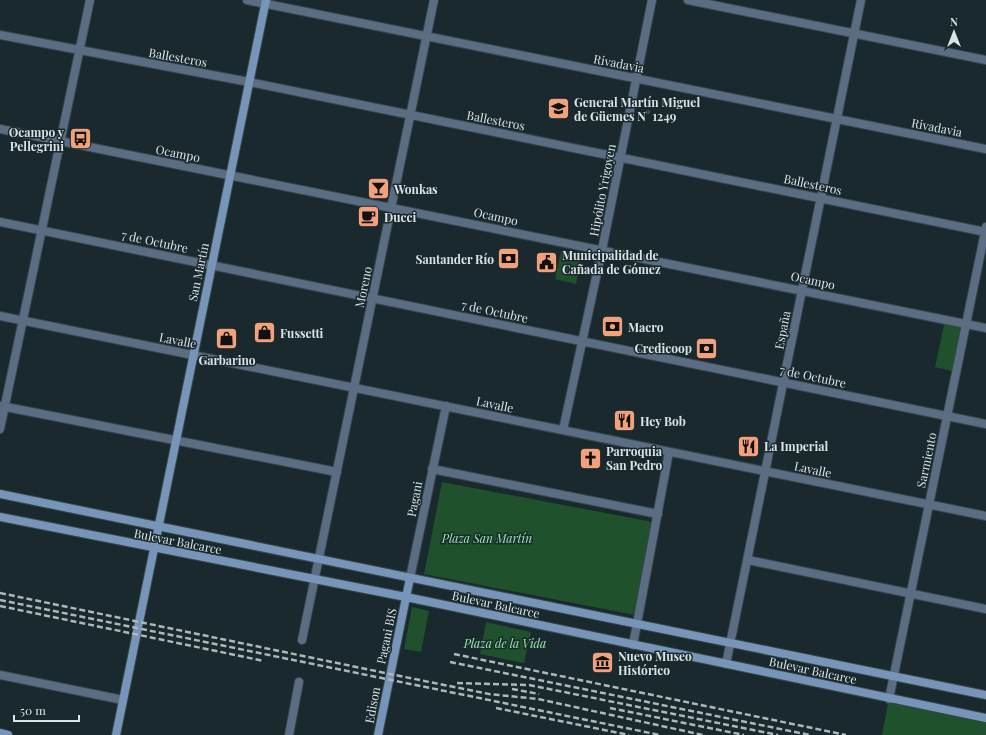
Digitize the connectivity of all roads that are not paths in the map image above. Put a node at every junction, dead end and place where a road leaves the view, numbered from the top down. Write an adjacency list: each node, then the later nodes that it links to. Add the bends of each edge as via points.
1 (90, 0): 11 (street)
2 (247, 0): 7 (street, Rivadavia)
3 (434, 0): 10 (street, Moreno)
4 (652, 0): 13 (street, Hipólito Yrigoyen)
5 (688, 0): 8 (street)
6 (861, 0): 8 (street, España)
7 (265, 2): 10 (street, Rivadavia); 14 (main road, San Martín)
8 (854, 34): 12 (street); 16 (street, España)
9 (0, 35): 11 (street, Ballesteros)
10 (426, 36): 13 (street, Rivadavia); 15 (street, Moreno)
11 (80, 51): 14 (street, Ballesteros); 18 (street)
12 (986, 60)
13 (636, 79): 16 (street, Rivadavia); 20 (street, Hipólito Yrigoyen)
14 (249, 82): 15 (street, Ballesteros); 21 (main road, San Martín)
15 (410, 115): 20 (street, Ballesteros); 23 (street, Moreno)
16 (837, 119): 19 (street, Rivadavia); 22 (street, España)
17 (0, 129): 18 (street, Ocampo)
18 (61, 142): 21 (street, Ocampo); 25 (street)
19 (986, 149)
20 (621, 158): 22 (street, Ballesteros); 27 (street, Hipólito Yrigoyen)
21 (230, 175): 23 (street, Ocampo); 28 (main road, San Martín)
22 (821, 198): 26 (street, Ballesteros); 29 (street, España)
23 (391, 207): 27 (street, Ocampo); 30 (street, Moreno)
24 (0, 222): 25 (street, 7 de Octubre)
25 (42, 230): 28 (street, 7 de Octubre); 32 (street)
26 (986, 230): 33 (street, Sarmiento)
27 (602, 250): 29 (street, Ocampo); 35 (street, Hipólito Yrigoyen)
28 (212, 265): 30 (street, 7 de Octubre); 36 (main road, San Martín)
29 (802, 290): 33 (street, Ocampo); 37 (street, España)
30 (373, 298): 35 (street, 7 de Octubre); 38 (street, Moreno)
31 (0, 316): 32 (street, Lavalle)
32 (23, 320): 36 (street, Lavalle); 40 (street)
33 (966, 324): 34 (street, Ocampo); 41 (street, Sarmiento)
34 (986, 328)
35 (582, 341): 37 (street, 7 de Octubre); 44 (street, Hipólito Yrigoyen)
36 (193, 355): 38 (street, Lavalle); 45 (main road, San Martín)
37 (784, 382): 41 (street, 7 de Octubre); 48 (street, España)
38 (354, 388): 39 (street, Lavalle); 49 (street, Moreno)
39 (446, 406): 44 (street, Lavalle); 47 (street, Pagani)
40 (2, 407): 43 (street); 45 (street)
41 (948, 416): 42 (street, 7 de Octubre); 51 (street, Sarmiento)
42 (986, 424)
43 (0, 429)
44 (563, 430): 46 (street, Lavalle)
45 (176, 441): 49 (street); 55 (main road, San Martín)
46 (670, 452): 48 (street, Lavalle); 52 (street)
47 (432, 469): 52 (street); 59 (street, Pagani)
48 (766, 471): 51 (street, Lavalle); 58 (street, España)
49 (337, 472): 57 (street, Moreno)
50 (0, 494): 55 (main road, Bulevar Balcarce)
51 (929, 505): 53 (street, Lavalle); 61 (street, Sarmiento)
52 (658, 514): 64 (street)
53 (986, 516)
54 (0, 517): 56 (main road, Bulevar Balcarce)
55 (158, 526): 56 (main road, San Martín); 57 (main road, Bulevar Balcarce)
56 (154, 548): 60 (main road, Bulevar Balcarce); 75 (main road, San Martín)
57 (319, 559): 59 (main road, Bulevar Balcarce); 60 (street, Moreno)
58 (748, 560): 61 (street); 66 (street, España)
59 (410, 578): 62 (main road, Pagani); 64 (main road, Bulevar Balcarce)
60 (315, 580): 62 (main road, Bulevar Balcarce); 65 (street, Moreno)
61 (911, 593): 63 (street); 70 (street, Sarmiento)
62 (406, 597): 67 (main road, Bulevar Balcarce); 71 (main road, Pagani BIS)
63 (986, 609)
64 (638, 624): 66 (main road, Bulevar Balcarce); 67 (street)
65 (302, 640)
66 (731, 643): 68 (street, España); 70 (main road, Bulevar Balcarce)
67 (633, 645): 68 (main road, Bulevar Balcarce)
68 (726, 664): 74 (main road, Bulevar Balcarce)
69 (0, 675): 75 (street)
70 (894, 676): 73 (main road, Bulevar Balcarce); 74 (street, Sarmiento)
71 (389, 680): 81 (main road, Edison)
72 (299, 682): 80 (street)
73 (986, 695)
74 (890, 699): 76 (main road, Bulevar Balcarce)
75 (123, 700): 79 (main road, San Martín)
76 (986, 718)
77 (0, 733): 78 (main road)
78 (8, 735)
79 (116, 735)
80 (289, 735)
81 (378, 735)

